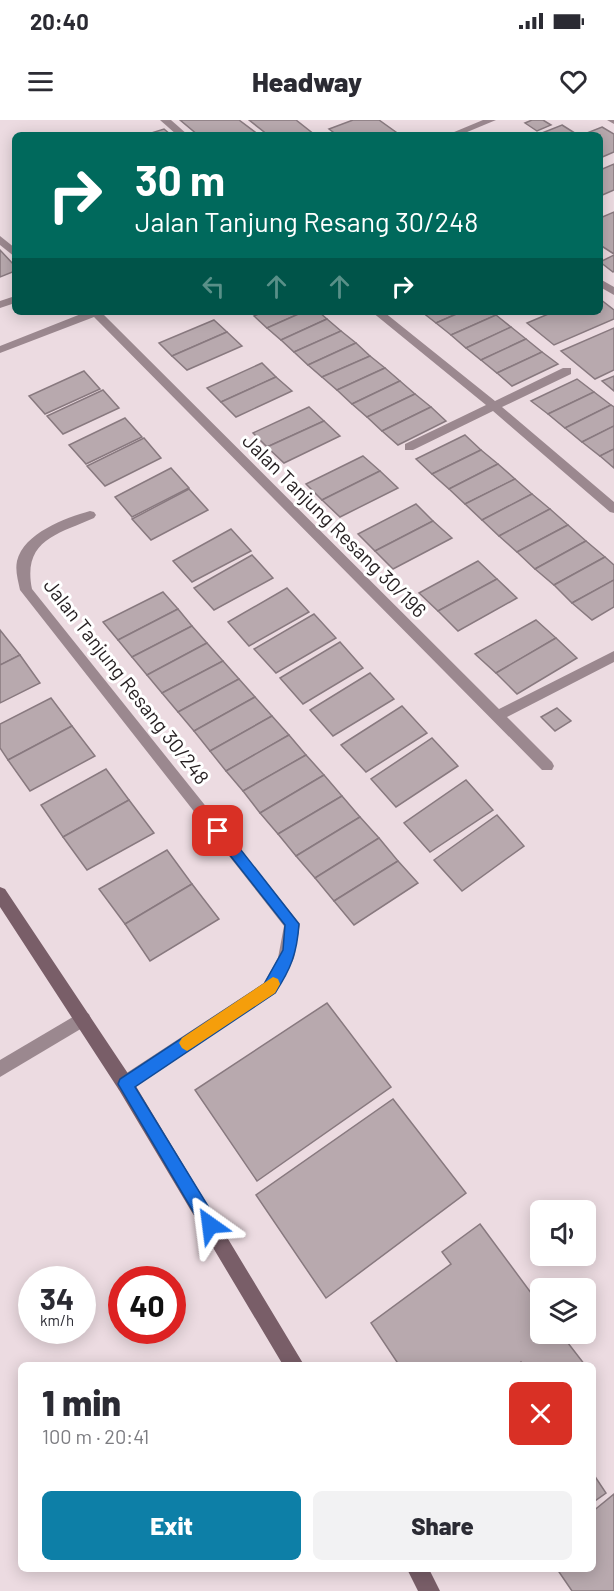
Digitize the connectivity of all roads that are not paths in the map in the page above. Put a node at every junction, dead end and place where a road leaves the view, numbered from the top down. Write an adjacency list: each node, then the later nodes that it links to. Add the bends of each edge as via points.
1 (165, 120): 3 (street)
2 (491, 120): 4 (street)
3 (179, 132)
4 (461, 132)
5 (0, 239): 6 (street)
6 (12, 251)
7 (88, 315): 10 (street)
8 (98, 315): 17 (street, Jalan Tanjung Resang 30/196)
9 (381, 315): 12 (street)
10 (1, 350)
11 (567, 371): 12 (street)
12 (494, 406): 13 (street); 14 (street)
13 (409, 447)
14 (614, 509)
15 (90, 515): 22 (street, Jalan Tanjung Resang 30/248, via 36,540 23,560 21,575 26,590 292,924 290,950 270,988)
16 (614, 656): 17 (street)
17 (497, 716): 18 (street, Jalan Tanjung Resang 30/196)
18 (547, 766)
19 (0, 894): 20 (street)
20 (83, 1019): 21 (street); 22 (street)
21 (0, 1070)
22 (125, 1084): 23 (street)
23 (292, 1362)
24 (419, 1572): 25 (street)
25 (430, 1591)

